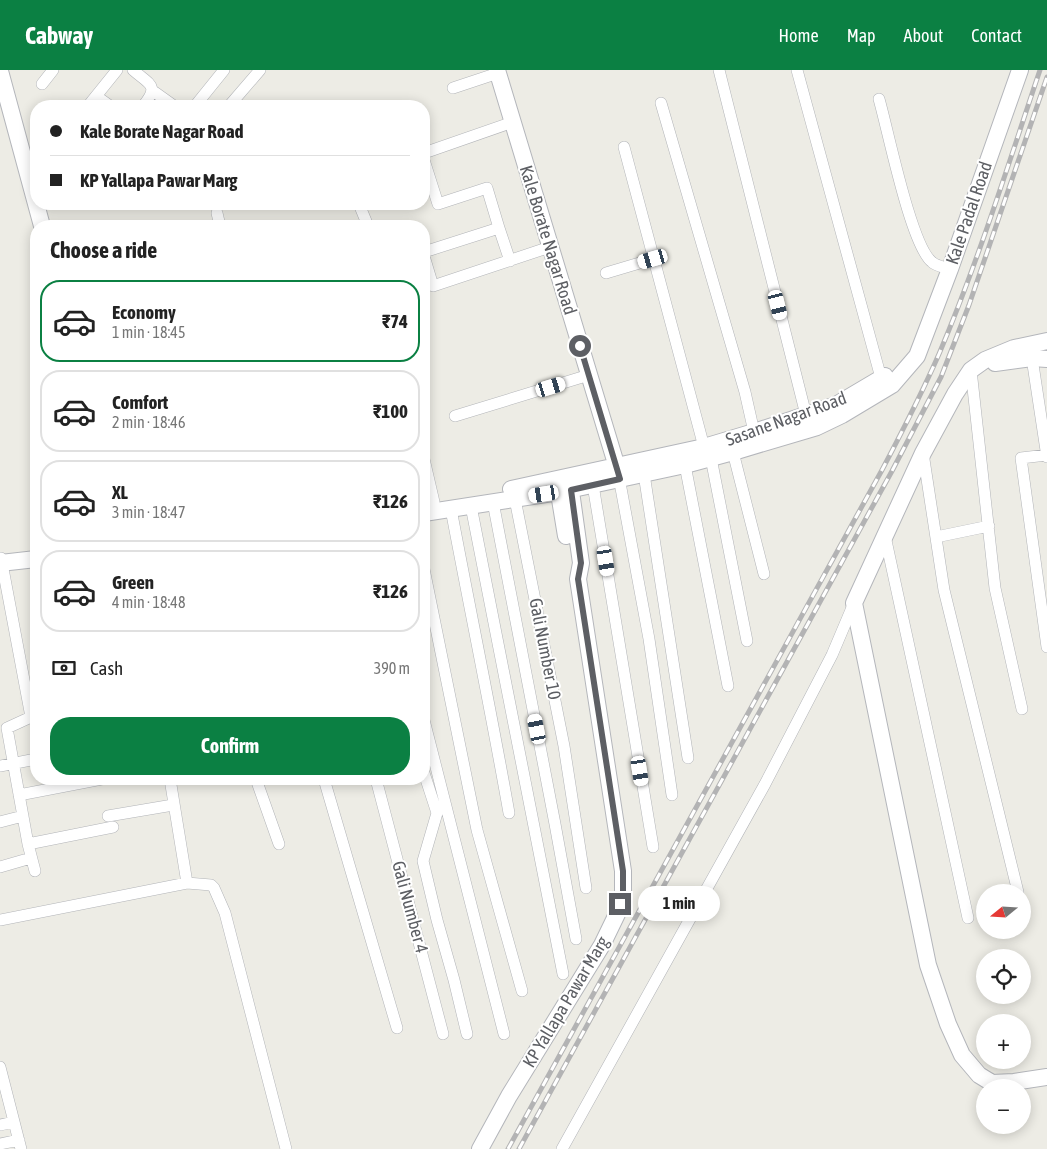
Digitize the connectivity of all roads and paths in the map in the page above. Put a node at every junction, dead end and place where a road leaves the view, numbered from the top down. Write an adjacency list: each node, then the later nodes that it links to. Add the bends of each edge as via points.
1 (53, 70): 11 (street)
2 (117, 70): 14 (street)
3 (133, 70): 13 (street)
4 (223, 70): 20 (street)
5 (260, 70): 21 (street)
6 (719, 70): 44 (street)
7 (797, 70): 43 (street)
8 (1020, 70): 35 (street, Kale Padal Road)
9 (0, 71): 26 (street)
10 (498, 71): 12 (street); 23 (street, Kale Borate Nagar Road)
11 (42, 84)
12 (453, 88)
13 (153, 91): 18 (street); 19 (street)
14 (96, 96): 16 (street); 17 (street)
15 (880, 99): 35 (street, via 923,252 932,263)
16 (93, 100)
17 (102, 100)
18 (148, 100)
19 (166, 100)
20 (200, 100)
21 (234, 100)
22 (662, 103): 46 (street)
23 (513, 122): 25 (street); 31 (street, Kale Borate Nagar Road)
24 (624, 147): 33 (street)
25 (430, 151)
26 (30, 166)
27 (430, 179): 30 (street, via 438,204 487,188)
28 (217, 213): 29 (street)
29 (219, 220)
30 (499, 228): 32 (street); 34 (street)
31 (550, 248): 34 (street); 42 (street, Kale Borate Nagar Road)
32 (430, 252)
33 (653, 259): 36 (street); 48 (street)
34 (510, 260): 37 (street, via 433,286)
35 (950, 269): 39 (street, Kale Padal Road)
36 (606, 273)
37 (430, 275)
38 (1047, 341): 41 (street, via 1014,348)
39 (917, 356): 43 (street, Sasane Nagar Road); 47 (street, Sasane Nagar Road, via 892,385 842,415 817,427)
40 (1040, 358): 41 (street); 50 (street)
41 (976, 366): 49 (street, via 955,394); 62 (street)
42 (589, 375): 45 (street); 52 (street, Kale Borate Nagar Road)
43 (880, 378): 44 (street, Sasane Nagar Road, via 836,405)
44 (806, 415): 46 (street, Sasane Nagar Road)
45 (455, 416)
46 (754, 432): 48 (street, Sasane Nagar Road)
47 (733, 452): 48 (street, Sasane Nagar Road); 68 (street)
48 (708, 453): 51 (street, Sasane Nagar Road); 52 (street, Sasane Nagar Road); 71 (street)
49 (923, 453): 63 (street); 64 (street)
50 (1047, 456): 72 (street, via 1021,458)
51 (685, 465): 53 (street, Sasane Nagar Road); 73 (street)
52 (619, 473): 53 (street, Sasane Nagar Road); 54 (street, Sasane Nagar Road); 55 (street, Sasane Nagar Road); 89 (street, via 649,638)
53 (644, 474): 78 (street)
54 (564, 485): 55 (street, Sasane Nagar Road); 56 (street, Sasane Nagar Road); 58 (street, Sasane Nagar Road); 121 (street, KP Yallapa Pawar Marg, via 581,563 578,579 623,871 623,894 602,945)
55 (593, 485): 98 (street)
56 (515, 499): 57 (street, Sasane Nagar Road); 104 (street, Gali Number 10, via 564,746)
57 (493, 502): 60 (street, Sasane Nagar Road); 107 (street)
58 (430, 506)
59 (430, 506): 61 (street, Sasane Nagar Road)
60 (471, 506): 61 (street, Sasane Nagar Road); 108 (street)
61 (451, 509): 91 (street)
62 (988, 526): 64 (street); 74 (street, via 995,588)
63 (885, 536): 70 (street); 105 (street)
64 (936, 537): 103 (street, via 944,590)
65 (30, 550): 66 (street)
66 (1, 558): 67 (street); 75 (street)
67 (30, 559)
68 (764, 574)
69 (430, 598): 109 (street, via 477,830)
70 (854, 603): 115 (street, via 928,965 948,1024 962,1055 979,1075 992,1083); 122 (street, via 832,654 765,784)
71 (747, 642)
72 (1047, 647)
73 (728, 686)
74 (1022, 709)
75 (30, 712)
76 (30, 717): 80 (street, via 8,728)
77 (430, 744): 113 (street)
78 (688, 758)
79 (30, 760): 80 (street)
80 (13, 763): 81 (street); 88 (street)
81 (0, 766)
82 (71, 785): 88 (street)
83 (171, 785): 90 (street)
84 (258, 785): 97 (street)
85 (326, 785): 110 (street)
86 (378, 785): 111 (street, Gali Number 4)
87 (428, 785): 112 (street, via 437,813 423,861)
88 (19, 795): 92 (street)
89 (672, 795)
90 (173, 805): 93 (street); 102 (street)
91 (509, 813)
92 (23, 816): 94 (street); 96 (street)
93 (108, 816)
94 (0, 822)
95 (113, 828): 96 (street)
96 (28, 844): 99 (street)
97 (278, 844)
98 (653, 848)
99 (31, 858): 100 (street); 101 (street)
100 (0, 867)
101 (35, 871)
102 (187, 883): 106 (street); 120 (street, via 211,885 224,912)
103 (1016, 884)
104 (586, 888)
105 (968, 918)
106 (0, 920)
107 (576, 939)
108 (563, 974)
109 (522, 991)
110 (398, 1028)
111 (443, 1034)
112 (467, 1034)
113 (504, 1034)
114 (0, 1067): 116 (street)
115 (1047, 1077)
116 (14, 1122): 117 (street); 119 (street)
117 (0, 1125)
118 (0, 1144): 119 (street)
119 (20, 1145)
120 (286, 1149)
121 (480, 1149)
122 (562, 1149)

